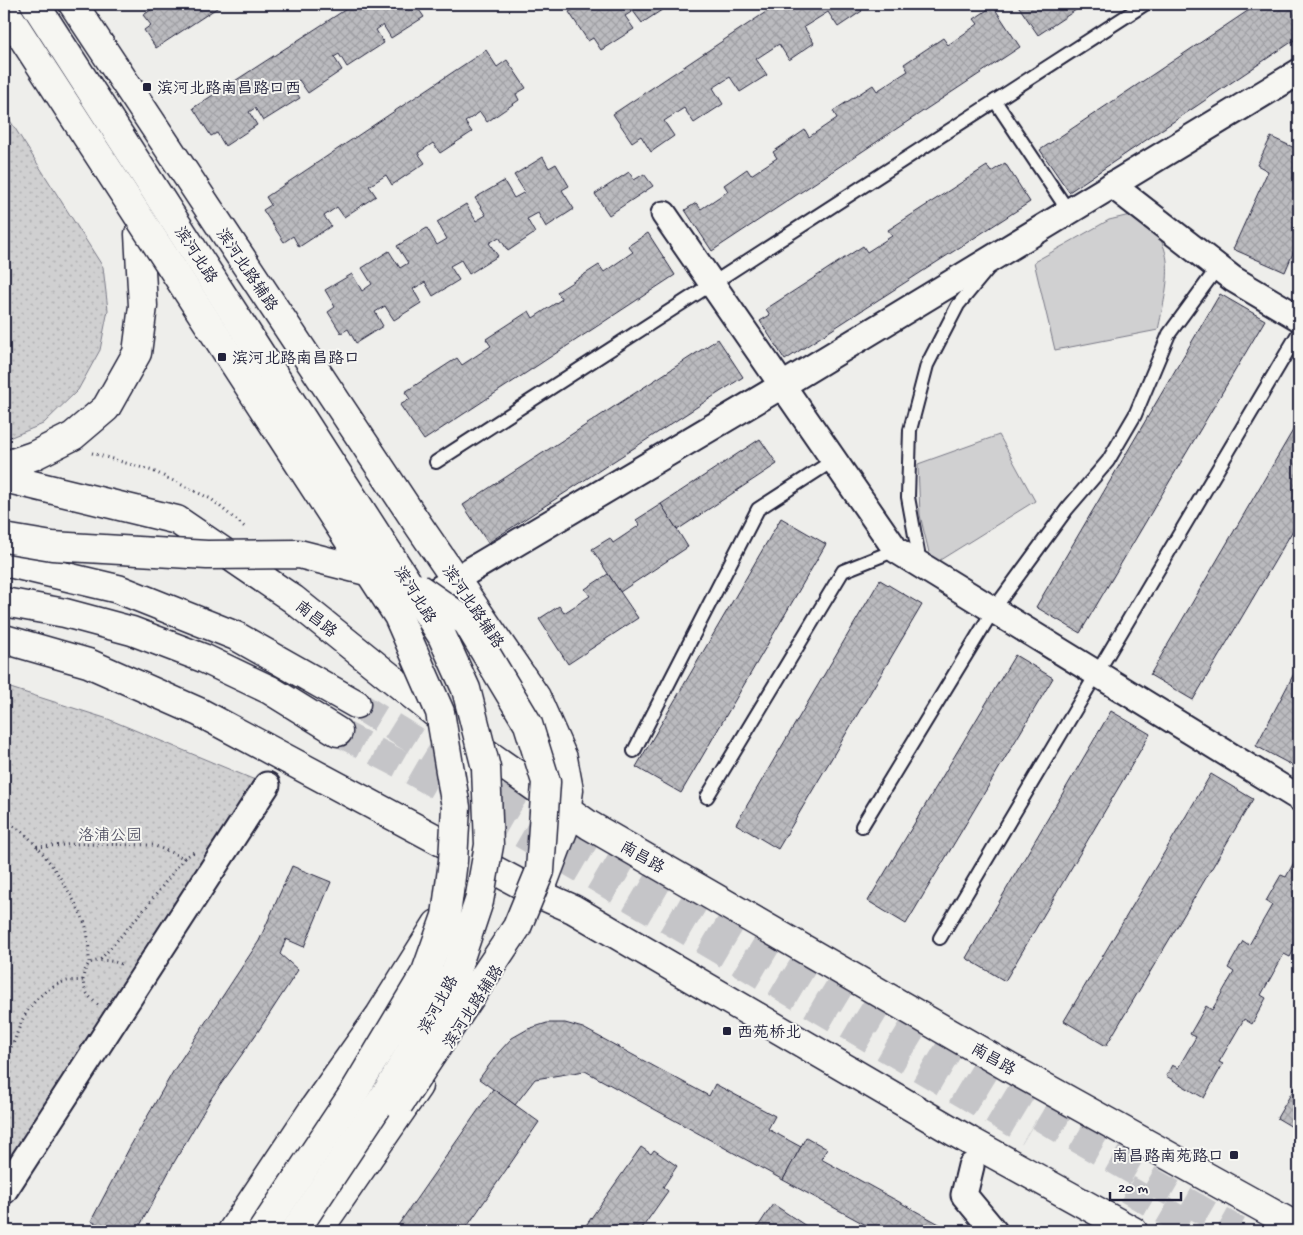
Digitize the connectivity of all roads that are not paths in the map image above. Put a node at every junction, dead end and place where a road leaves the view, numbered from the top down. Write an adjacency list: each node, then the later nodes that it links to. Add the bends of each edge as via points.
1 (35, 4): 49 (main road, 滨河北路, bridge, via 442,636 466,689 486,768 489,845 480,901 454,973 389,1089)
2 (73, 4): 26 (main road, 滨河北路辅路)
3 (1145, 4): 7 (lane)
4 (4, 9): 48 (main road, 滨河北路, bridge, via 398,616 440,712 456,807 446,916 426,972 353,1094)
5 (4, 34): 11 (main road)
6 (1299, 72): 8 (street)
7 (994, 101): 9 (lane); 14 (lane)
8 (1112, 185): 9 (street); 13 (street)
9 (1069, 212): 12 (street)
10 (664, 214): 14 (street)
11 (139, 234): 20 (main road, via 143,306 137,353 106,408 73,436); 28 (main road)
12 (1001, 253): 17 (street); 25 (lane, via 958,305 928,365 910,430 908,497)
13 (1218, 267): 15 (street); 29 (lane, via 1169,334 1134,415 1108,461 1067,509)
14 (712, 283): 17 (street); 19 (lane)
15 (1299, 318)
16 (1299, 332): 31 (lane)
17 (783, 386): 18 (street); 26 (street)
18 (834, 460): 23 (street); 35 (lane, via 758,509)
19 (436, 462)
20 (4, 466)
21 (4, 478): 34 (main road, 南昌路, via 177,520 294,599)
22 (4, 538): 50 (main road, bridge, via 52,546 197,555 299,554 410,583 467,622 528,724 546,782 544,826 540,870 517,927)
23 (896, 550): 25 (street); 37 (lane, via 843,571)
24 (4, 562): 32 (main road, via 118,589 236,636)
25 (920, 563): 29 (street)
26 (456, 580): 28 (street); 39 (main road, 滨河北路辅路, via 536,697 563,758 569,790)
27 (4, 602): 33 (main road, via 65,613 132,631 203,658 270,690)
28 (412, 605): 34 (main road, via 448,672)
29 (994, 610): 31 (street); 40 (lane)
30 (4, 640): 41 (main road, via 88,663 199,712)
31 (1097, 673): 38 (street); 43 (lane)
32 (356, 704)
33 (338, 732)
34 (472, 743): 39 (main road, 南昌路); 41 (main road)
35 (634, 751)
36 (267, 786): 45 (street)
37 (707, 797)
38 (1299, 798)
39 (566, 810): 42 (main road, 滨河北路辅路, via 564,828); 46 (main road, 南昌路, via 1010,1068)
40 (862, 826)
41 (470, 857): 42 (main road); 47 (main road, via 435,928 390,999)
42 (539, 894): 51 (main road, 滨河北路辅路, via 532,915); 53 (main road, via 573,909 970,1141)
43 (940, 938)
44 (971, 1166): 52 (street, via 964,1195)
45 (4, 1191)
46 (1299, 1228)
47 (232, 1231)
48 (262, 1231)
49 (295, 1231)
50 (312, 1231)
51 (318, 1231)
52 (994, 1231)
53 (1133, 1231)

